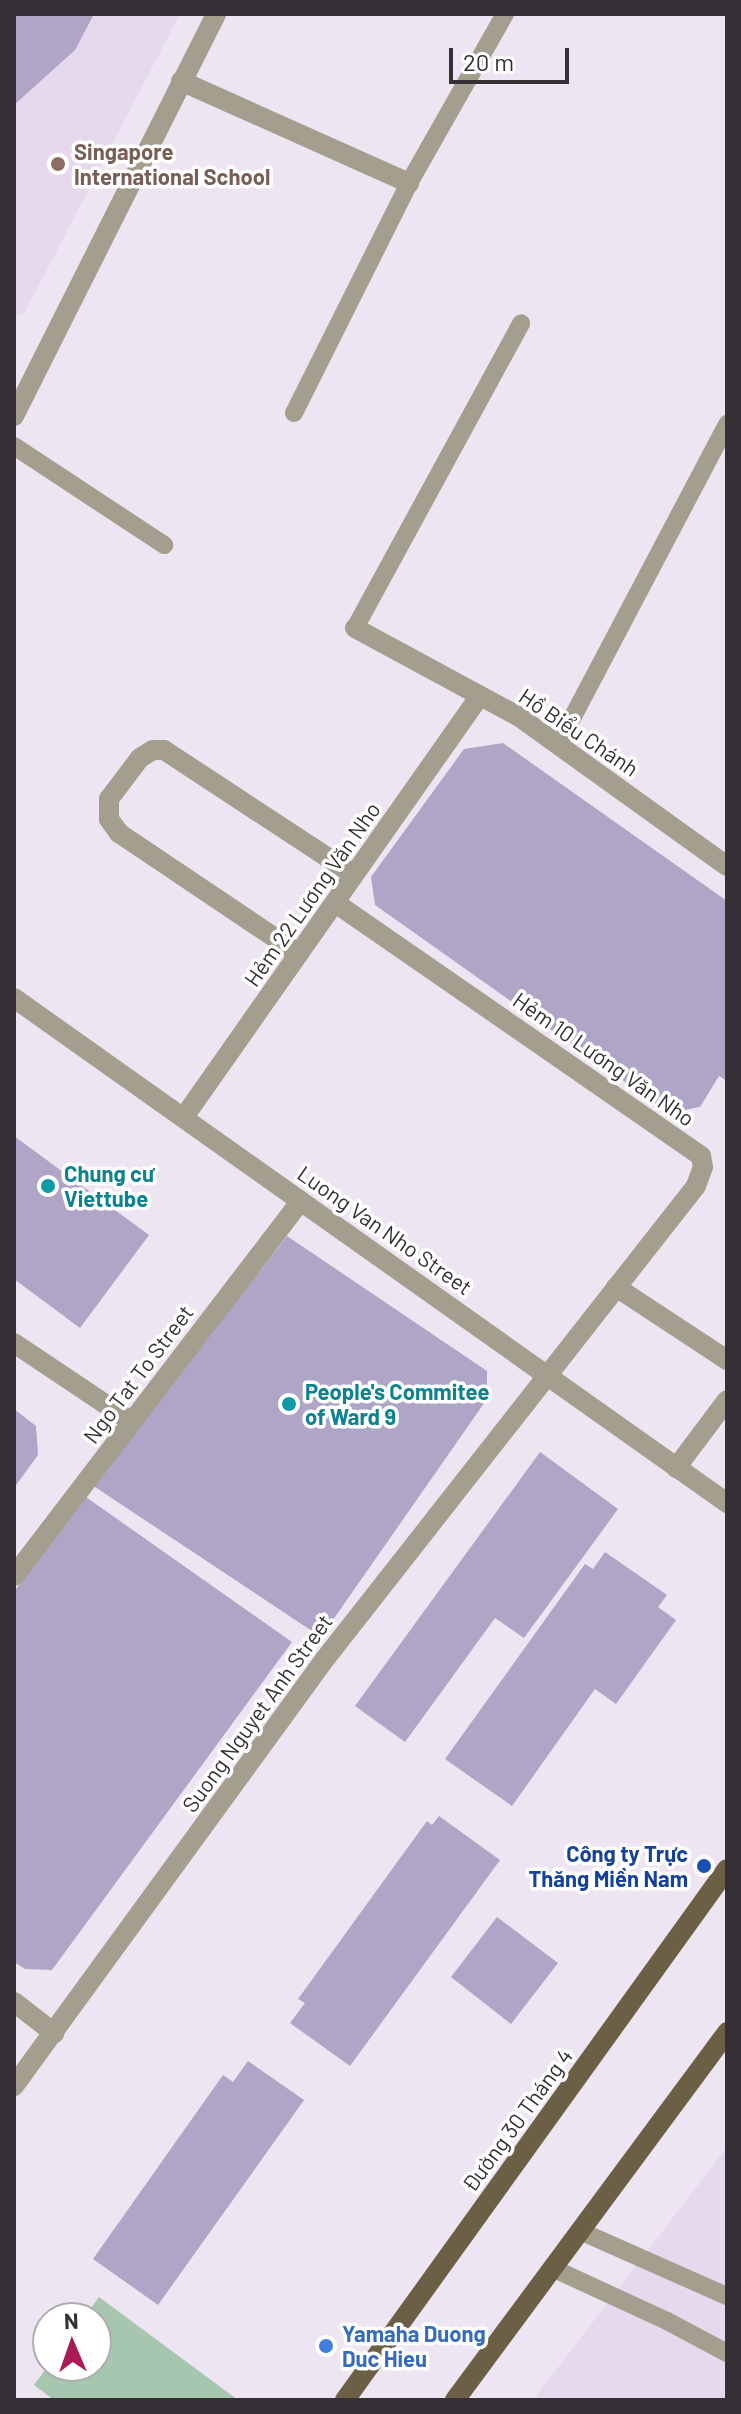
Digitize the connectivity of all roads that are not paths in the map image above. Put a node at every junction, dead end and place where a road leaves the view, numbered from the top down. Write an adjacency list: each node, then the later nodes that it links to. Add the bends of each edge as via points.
1 (216, 14): 3 (street)
2 (505, 14): 4 (lane)
3 (181, 81): 4 (street); 7 (street)
4 (409, 183): 6 (lane)
5 (521, 323): 11 (lane)
6 (294, 413)
7 (14, 416)
8 (727, 424): 13 (lane)
9 (14, 446): 10 (lane)
10 (164, 545)
11 (355, 628): 12 (street, Hồ Biểu Chánh)
12 (479, 697): 13 (street, Hồ Biểu Chánh); 15 (street, Hẻm 22 Lương Văn Nho)
13 (559, 743): 14 (street, Hồ Biểu Chánh)
14 (724, 857)
15 (354, 875): 16 (street, Hẻm 22 Lương Văn Nho); 17 (street, via 164,750 140,758 109,799 109,819 119,833)
16 (335, 903): 17 (street, Hẻm 22 Lương Văn Nho); 21 (street, Hẻm 10 Lương Văn Nho, via 701,1156 696,1186)
17 (299, 954): 19 (street, Hẻm 22 Lương Văn Nho)
18 (14, 998): 19 (street, Luong Van Nho Street)
19 (184, 1117): 20 (street, Luong Van Nho Street)
20 (301, 1201): 24 (street, Luong Van Nho Street); 26 (street, Ngo Tat To Street)
21 (616, 1287): 23 (street); 24 (street, Hẻm 10 Lương Văn Nho)
22 (14, 1343): 26 (street)
23 (727, 1360)
24 (547, 1374): 27 (street, Luong Van Nho Street); 33 (street, Suong Nguyet Anh Street, via 325,1659)
25 (727, 1400): 27 (street)
26 (132, 1422): 29 (street, Ngo Tat To Street)
27 (676, 1468): 28 (street, Luong Van Nho Street)
28 (727, 1503)
29 (14, 1576)
30 (727, 1869): 39 (main road, Đường 30 Tháng 4)
31 (14, 2002): 33 (street)
32 (727, 2032): 35 (main road)
33 (54, 2033): 34 (street, Suong Nguyet Anh Street)
34 (14, 2086)
35 (580, 2231): 36 (main road); 37 (lane)
36 (552, 2268): 38 (lane); 40 (main road)
37 (727, 2296)
38 (727, 2353)
39 (345, 2400)
40 (455, 2400)

